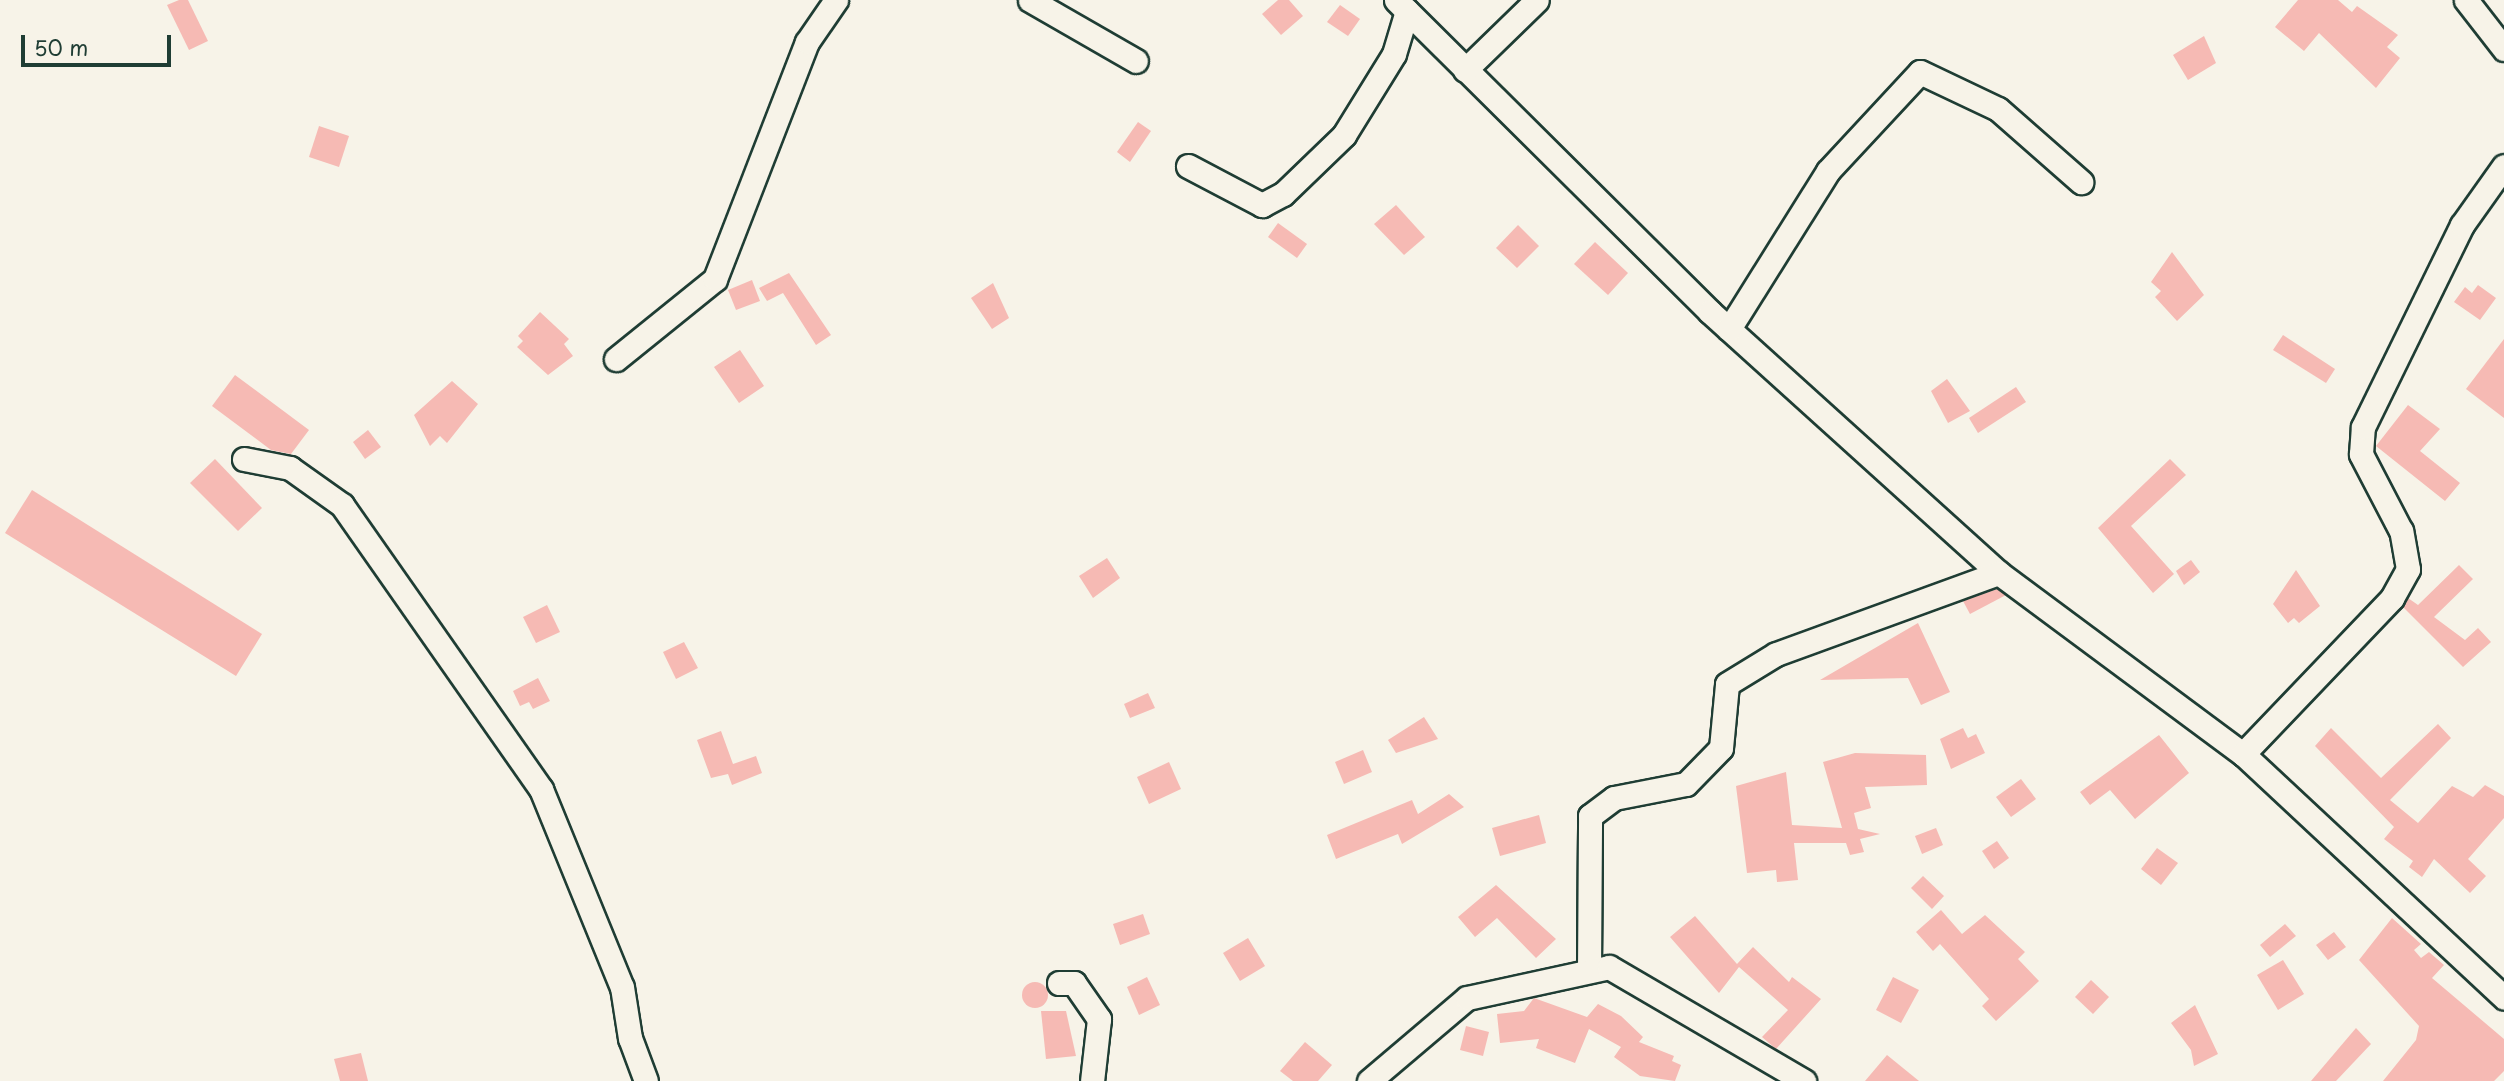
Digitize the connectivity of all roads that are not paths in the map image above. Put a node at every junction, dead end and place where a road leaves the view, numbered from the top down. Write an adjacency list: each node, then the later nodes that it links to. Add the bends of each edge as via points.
1 (836, 0): 13 (street, via 807,42 715,279)
2 (1030, 0): 7 (street)
3 (1537, 0): 8 (street)
4 (2466, 0): 6 (street)
5 (1401, 5): 8 (street); 9 (street, via 1394,54 1344,135 1283,194 1262,205)
6 (2504, 50)
7 (1136, 61)
8 (1465, 70): 12 (street)
9 (1188, 166)
10 (2504, 166): 16 (street, via 2462,225 2363,427 2361,454 2401,531 2408,569 2392,598)
11 (2081, 182): 12 (street, via 1998,109 1920,72 1828,171)
12 (1729, 329): 15 (street)
13 (616, 359)
14 (244, 459): 20 (street, via 290,468 342,505 541,789 622,987 630,1038)
15 (1999, 573): 16 (street); 17 (street, via 1776,654 1727,684 1721,748 1686,784 1614,798 1590,816)
16 (2243, 754): 19 (street)
17 (1589, 971): 22 (street, via 1467,998); 23 (street, via 1609,967)
18 (1059, 984): 21 (street, via 1074,983 1099,1019)
19 (2504, 997)
20 (646, 1081)
21 (1093, 1081)
22 (1369, 1081)
23 (1804, 1081)

